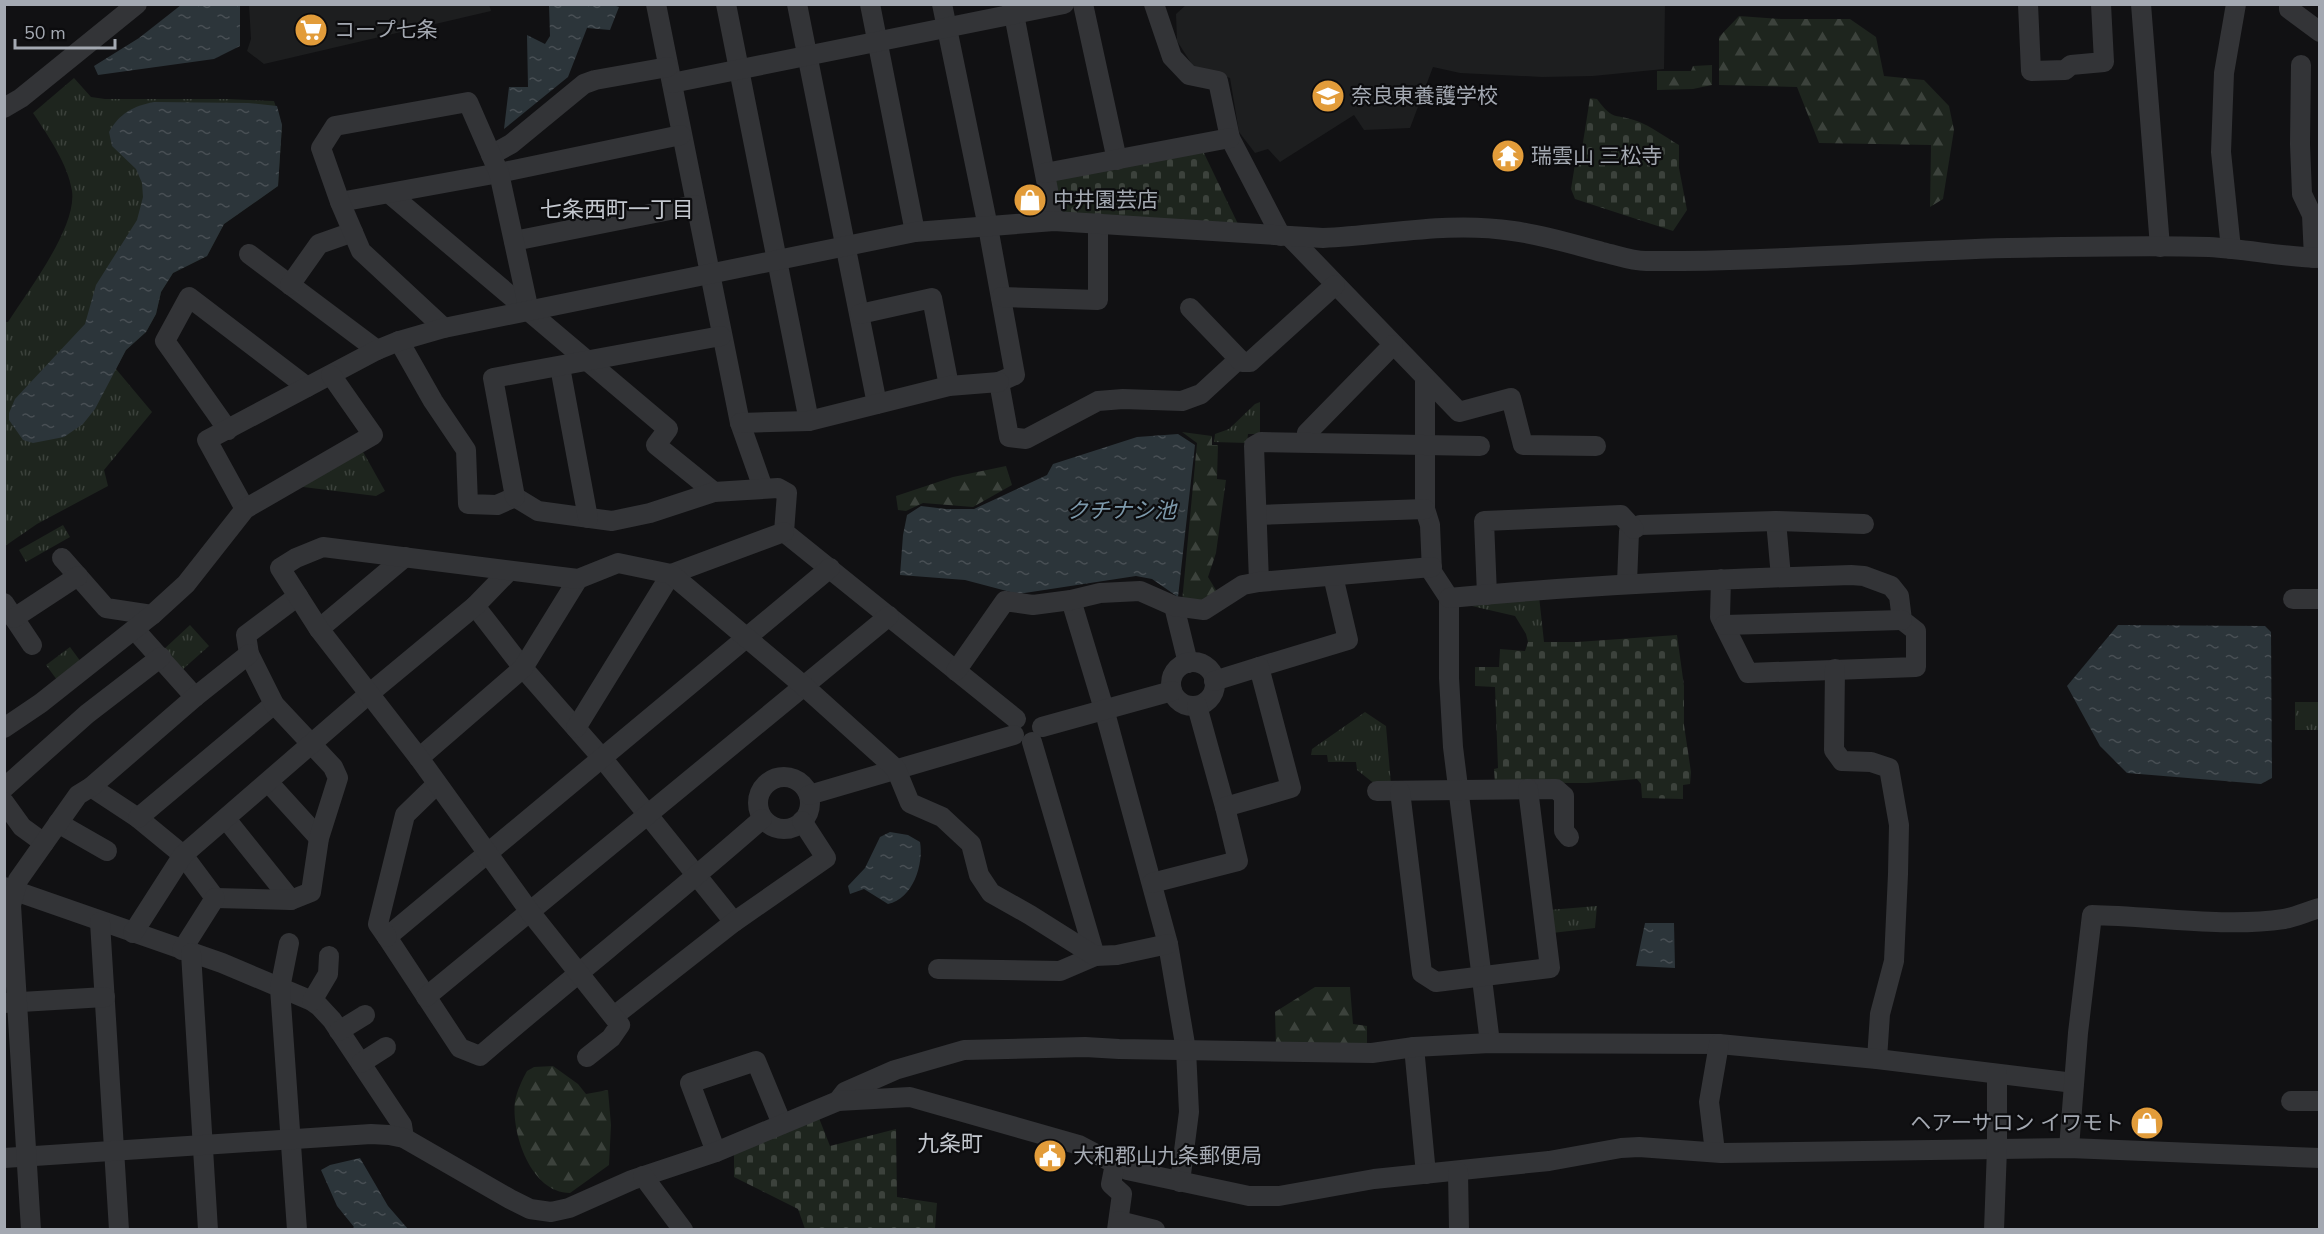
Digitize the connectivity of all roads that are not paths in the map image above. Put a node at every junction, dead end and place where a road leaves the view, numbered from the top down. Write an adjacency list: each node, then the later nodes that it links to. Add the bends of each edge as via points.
1 (137, 4): 23 (street)
2 (656, 4): 22 (street)
3 (726, 4): 21 (street)
4 (797, 4): 19 (street)
5 (870, 4): 18 (street)
6 (942, 4): 16 (street)
7 (1064, 4): 15 (street)
8 (1083, 4): 26 (street)
9 (1154, 4): 25 (street, via 1172,57 1189,75 1218,81)
10 (2028, 4): 11 (street, via 2031,71 2066,70 2071,65 2104,62)
11 (2101, 4)
12 (2142, 4): 40 (street)
13 (2236, 4): 41 (street, via 2224,73 2221,152)
14 (2289, 4): 17 (street, via 2289,9)
15 (1013, 10): 16 (street); 28 (street)
16 (947, 27): 18 (street); 34 (street)
17 (2319, 32)
18 (877, 41): 19 (street); 36 (street)
19 (807, 56): 21 (street); 39 (street)
20 (2301, 65): 43 (street, via 2302,194 2312,214)
21 (739, 69): 22 (street); 44 (street)
22 (670, 75): 24 (street); 27 (street, via 584,84 511,144)
23 (7, 104)
24 (681, 135): 27 (street); 31 (street)
25 (1230, 138): 26 (street); 37 (street)
26 (1117, 160): 28 (street)
27 (495, 164): 29 (street); 30 (street, via 468,102 335,126 321,148); 38 (street)
28 (1045, 172): 32 (street)
29 (390, 194): 30 (street); 50 (street)
30 (340, 202): 35 (street)
31 (696, 205): 38 (street); 45 (street)
32 (1054, 221): 33 (street); 34 (street)
33 (1098, 224): 37 (street); 48 (street, via 1098,300)
34 (988, 227): 36 (street); 48 (street)
35 (353, 232): 46 (street, via 319,244); 52 (street, via 361,251)
36 (915, 232): 39 (street)
37 (1285, 236): 40 (street, via 1323,238 1471,227 1551,238 1641,262 1985,249); 47 (street)
38 (514, 241): 50 (street)
39 (846, 247): 44 (street); 51 (street)
40 (2160, 247): 41 (street)
41 (2231, 249): 43 (street)
42 (249, 254): 46 (street)
43 (2317, 258)
44 (778, 260): 45 (street); 66 (street)
45 (710, 274): 50 (street); 53 (street)
46 (290, 285): 56 (street)
47 (1335, 285): 55 (street); 57 (street, via 1250,362)
48 (1001, 297): 62 (street, via 1015,375)
49 (1190, 308): 57 (street)
50 (529, 311): 52 (street); 58 (street)
51 (860, 314): 63 (street, via 932,298); 65 (street)
52 (444, 328): 54 (street)
53 (721, 336): 58 (street); 67 (street)
54 (399, 341): 56 (street); 75 (street, via 466,450 468,504 496,505)
55 (1393, 345): 61 (street); 69 (street, via 1308,433)
56 (377, 350): 60 (street)
57 (1239, 358): 62 (street, via 1201,394 1182,401 1098,401 1026,439 1009,437)
58 (588, 361): 59 (street); 74 (street, via 668,429 656,445)
59 (560, 367): 75 (street, via 493,378); 79 (street)
60 (331, 375): 64 (street); 76 (street, via 373,435)
61 (1425, 379): 70 (street); 72 (street, via 1459,412 1511,398 1523,445)
62 (999, 382): 63 (street)
63 (949, 386): 65 (street)
64 (307, 387): 68 (street); 68 (street, via 189,297 165,341)
65 (877, 404): 66 (street)
66 (809, 421): 67 (street)
67 (740, 423): 73 (street)
68 (228, 430): 76 (street, via 207,440)
69 (1308, 442): 70 (street); 78 (street, via 1261,442 1254,446)
70 (1425, 444): 71 (street); 77 (street)
71 (1480, 446)
72 (1596, 446)
73 (763, 488): 74 (street); 83 (street, via 778,488 787,494)
74 (714, 492): 79 (street, via 612,521)
75 (515, 497): 79 (street, via 538,511)
76 (245, 509): 106 (street, via 186,584)
77 (1425, 509): 78 (street); 86 (street, via 1430,525)
78 (1257, 515): 95 (street)
79 (588, 518)
80 (1776, 521): 81 (street); 82 (street, via 1640,525); 92 (street)
81 (1864, 524)
82 (1634, 529): 96 (street, via 1629,532); 97 (street, via 1621,515 1484,521)
83 (784, 532): 87 (street); 89 (street)
84 (405, 557): 88 (street); 98 (street, via 324,547 280,568); 110 (street)
85 (62, 558): 90 (street)
86 (1432, 567): 91 (street); 99 (street)
87 (830, 568): 107 (street); 112 (street)
88 (509, 571): 93 (street); 103 (street)
89 (671, 574): 93 (street, via 618,563); 112 (street); 130 (street)
90 (78, 576): 105 (street); 106 (street, via 106,608)
91 (1333, 576): 95 (street); 117 (street, via 1348,640)
92 (1781, 577): 94 (street); 108 (street, via 1864,576 1891,586 1899,596)
93 (578, 579): 118 (street)
94 (1721, 579): 96 (street); 109 (street, via 1720,617)
95 (1259, 582): 104 (street, via 1243,585 1204,610)
96 (1627, 583): 97 (street)
97 (1487, 595): 99 (street)
98 (298, 596): 110 (street); 114 (street, via 246,635)
99 (1449, 598): 140 (street, via 1450,705)
100 (2293, 599): 101 (street)
101 (2319, 599)
102 (1071, 600): 104 (street, via 1100,593 1140,591); 120 (street, via 1033,605 1005,601); 128 (street)
103 (475, 606): 118 (street); 124 (street)
104 (1174, 606): 116 (street)
105 (9, 610): 113 (street)
106 (152, 615): 111 (street)
107 (889, 616): 120 (street); 122 (street)
108 (1902, 620): 109 (street); 119 (street, via 1916,631 1916,667)
109 (1724, 625): 119 (street, via 1748,673)
110 (320, 629): 124 (street)
111 (135, 630): 115 (street); 129 (street)
112 (747, 639): 122 (street); 134 (street)
113 (32, 645)
114 (249, 654): 125 (street); 126 (street)
115 (161, 657): 125 (street); 139 (street, via 87,714)
116 (1188, 663): 121 (street, via 1204,665); 123 (street, via 1174,672)
117 (1259, 667): 121 (street); 146 (street, via 1291,788)
118 (523, 668): 130 (street); 133 (street)
119 (1835, 669): 192 (street, via 1836,756 1842,761 1871,762 1889,768 1898,815 1894,962 1880,1014)
120 (956, 671): 131 (street)
121 (1214, 681): 127 (street, via 1212,694)
122 (805, 687): 135 (street); 147 (street)
123 (1172, 691): 127 (street, via 1184,705); 128 (street)
124 (370, 693): 132 (street); 133 (street)
125 (195, 697): 138 (street)
126 (274, 704): 132 (street); 148 (street)
127 (1197, 705): 146 (street)
128 (1104, 709): 131 (street); 160 (street)
129 (4, 728)
130 (576, 728): 134 (street)
131 (1026, 731): 135 (street); 174 (street)
132 (311, 745): 136 (street); 154 (street, via 333,767 338,778)
133 (419, 759): 137 (street)
134 (603, 759): 147 (street); 157 (street)
135 (896, 769): 144 (street); 174 (street, via 910,803 942,817 971,844 979,875 991,893)
136 (269, 783): 149 (street); 154 (street)
137 (437, 784): 157 (street); 169 (street, via 405,815 378,924)
138 (91, 787): 148 (street); 152 (street, via 78,795)
139 (4, 788)
140 (1458, 789): 141 (street); 142 (street); 177 (street)
141 (1528, 789): 153 (street, via 1556,789 1564,796 1564,831); 177 (street, via 1550,968)
142 (1400, 790): 143 (street); 177 (street, via 1422,974 1436,982)
143 (1377, 791)
144 (809, 795): 150 (street, via 799,781 790,777 772,779 759,792); 151 (street, via 810,806)
145 (4, 802): 155 (street, via 22,827)
146 (1225, 807): 160 (street, via 1238,861)
147 (648, 814): 159 (street); 165 (street)
148 (138, 818): 158 (street)
149 (226, 819): 158 (street); 163 (street)
150 (762, 819): 151 (street, via 786,829); 159 (street)
151 (802, 821): 167 (street, via 826,858)
152 (58, 823): 155 (street); 156 (street)
153 (1569, 837)
154 (319, 838): 163 (street, via 311,892)
155 (44, 843): 161 (street)
156 (106, 851)
157 (487, 852): 165 (street); 169 (street)
158 (183, 855): 162 (street); 168 (street)
159 (697, 876): 167 (street); 176 (street)
160 (1152, 883): 171 (street)
161 (9, 888): 166 (street); 182 (street)
162 (215, 898): 163 (street); 172 (street)
163 (291, 900)
164 (2319, 908): 195 (street, via 2284,918 2223,922 2092,915)
165 (530, 912): 176 (street); 180 (street)
166 (100, 922): 168 (street); 179 (street)
167 (734, 922): 184 (street)
168 (133, 933): 172 (street)
169 (387, 936): 180 (street)
170 (289, 943): 178 (street)
171 (1168, 944): 174 (street, via 1117,956); 190 (street)
172 (187, 951): 178 (street); 202 (street)
173 (329, 956): 181 (street, via 328,974)
174 (1095, 956): 175 (street, via 1060,971)
175 (938, 969)
176 (578, 972): 180 (street, via 480,1056 460,1048); 184 (street)
177 (1482, 976): 186 (street)
178 (280, 988): 181 (street); 201 (street)
179 (105, 997): 182 (street); 205 (street)
180 (426, 997)
181 (312, 1001): 185 (street)
182 (11, 1003): 208 (street)
183 (365, 1015): 185 (street)
184 (614, 1016): 191 (street, via 620,1025 611,1038)
185 (339, 1031): 193 (street)
186 (1490, 1043): 187 (street); 189 (street)
187 (1719, 1044): 192 (street); 207 (street, via 1709,1102)
188 (386, 1047): 193 (street)
189 (1414, 1047): 190 (street, via 1372,1053); 213 (street)
190 (1186, 1050): 196 (street, via 964,1050 895,1070 845,1092); 215 (street, via 1189,1112)
191 (587, 1057)
192 (1877, 1059): 194 (street)
193 (361, 1063): 200 (street, via 402,1125)
194 (1997, 1074): 195 (street); 203 (street)
195 (2074, 1083): 204 (street)
196 (838, 1101): 199 (street); 211 (street, via 910,1097 1079,1145)
197 (2291, 1101): 198 (street)
198 (2319, 1101)
199 (782, 1124): 206 (street); 206 (street, via 756,1061 690,1083)
200 (404, 1138): 201 (street, via 371,1134); 214 (street, via 530,1209 551,1212 569,1208)
201 (291, 1139): 202 (street); 220 (street)
202 (203, 1145): 205 (street); 219 (street)
203 (1997, 1148): 204 (street); 207 (street); 224 (street)
204 (2069, 1148): 210 (street)
205 (114, 1150): 208 (street); 218 (street)
206 (716, 1152): 214 (street)
207 (1715, 1152): 212 (street, via 1621,1148)
208 (27, 1156): 209 (street); 217 (street)
209 (4, 1158)
210 (2319, 1158)
211 (1115, 1164): 215 (street); 216 (street, via 1111,1184 1122,1194)
212 (1458, 1172): 213 (street); 223 (street)
213 (1426, 1174): 215 (street, via 1279,1196 1249,1196)
214 (643, 1176): 221 (street)
215 (1180, 1182)
216 (1118, 1225): 222 (street)
217 (31, 1230)
218 (119, 1230)
219 (208, 1230)
220 (297, 1230)
221 (683, 1230)
222 (1155, 1230)
223 (1459, 1230)
224 (1994, 1230)

